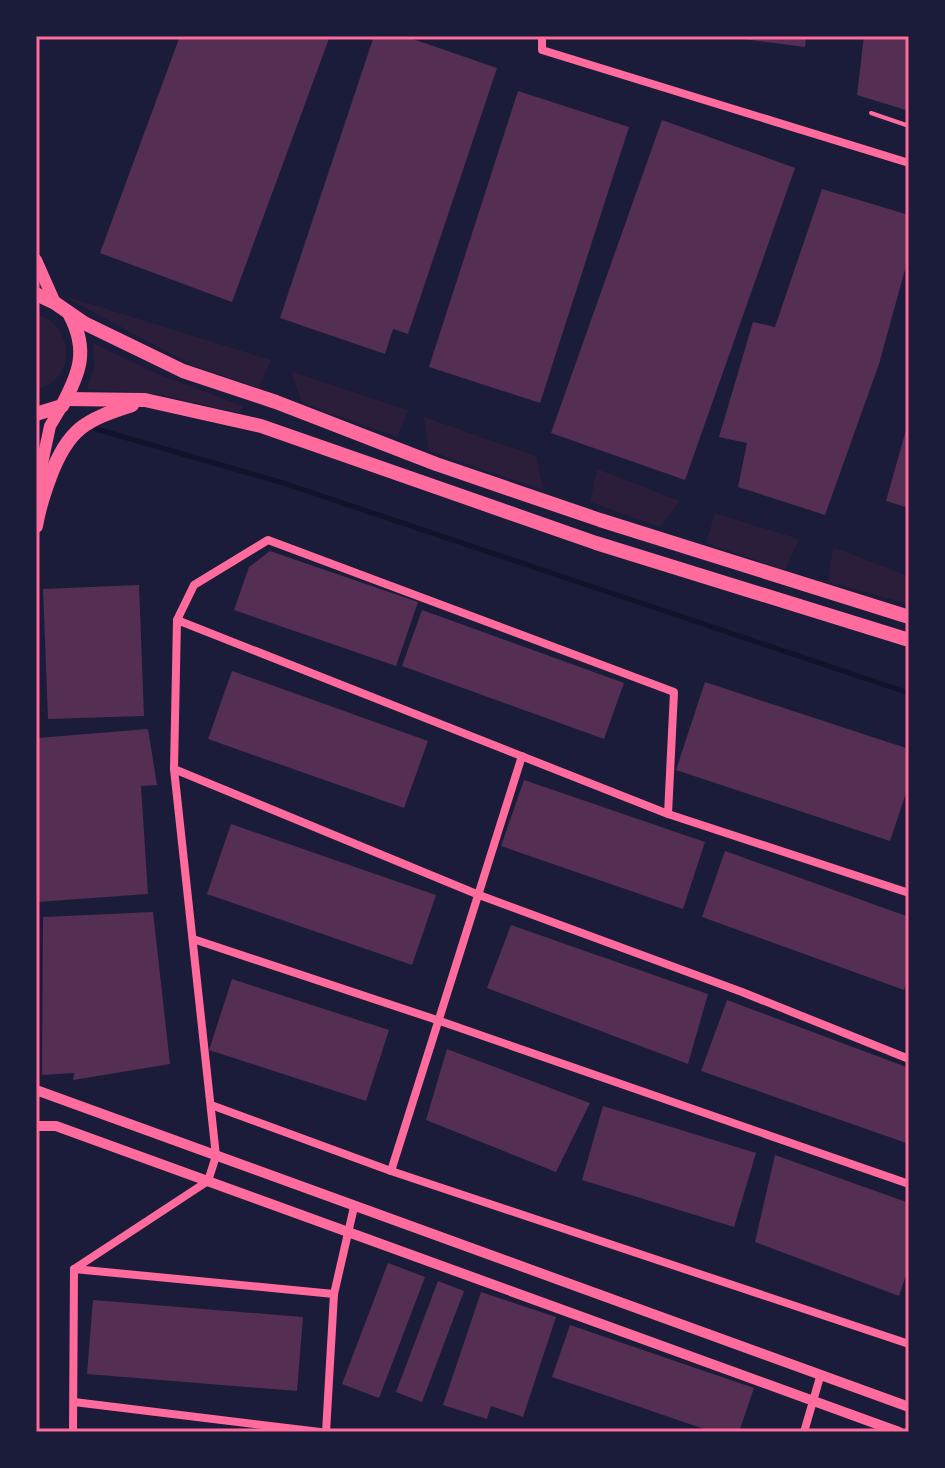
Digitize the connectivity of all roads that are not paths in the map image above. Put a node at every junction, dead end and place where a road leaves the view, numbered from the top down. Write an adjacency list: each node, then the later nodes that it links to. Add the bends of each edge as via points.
1 (542, 36): 4 (street, via 542,50)
2 (871, 113): 3 (lane)
3 (909, 126)
4 (909, 163)
5 (36, 260): 7 (main road)
6 (36, 294): 7 (main road)
7 (55, 303): 8 (main road)
8 (70, 315): 10 (main road, via 79,331 81,357); 14 (main road, via 183,371 436,464)
9 (145, 400): 10 (main road); 13 (main road, via 107,412 80,428 60,449); 16 (main road, via 261,426 610,548)
10 (64, 403): 11 (main road); 12 (main road, via 50,426)
11 (36, 414)
12 (36, 492)
13 (36, 526)
14 (909, 617)
15 (177, 620): 17 (street); 18 (street); 19 (street, via 194,585 268,540 674,692)
16 (909, 640)
17 (522, 756): 19 (street); 21 (street)
18 (174, 769): 21 (street); 22 (street)
19 (668, 814): 20 (street)
20 (909, 893)
21 (479, 895): 23 (street); 24 (street)
22 (193, 939): 23 (street); 26 (street)
23 (437, 1020): 29 (street); 31 (street)
24 (909, 1059)
25 (36, 1090): 28 (street)
26 (211, 1105): 28 (street); 29 (street)
27 (36, 1126): 30 (street, via 56,1126)
28 (216, 1156): 30 (street); 32 (street)
29 (391, 1171): 36 (street)
30 (208, 1181): 33 (street); 34 (street)
31 (909, 1184)
32 (354, 1207): 33 (street); 37 (street)
33 (347, 1231): 35 (street); 38 (street)
34 (74, 1269): 35 (street); 39 (street)
35 (334, 1294): 42 (street)
36 (909, 1344)
37 (820, 1377): 38 (street); 40 (street)
38 (813, 1400): 43 (street); 44 (street)
39 (74, 1402): 41 (street); 42 (street)
40 (909, 1407)
41 (73, 1432)
42 (323, 1432)
43 (804, 1432)
44 (899, 1432)

